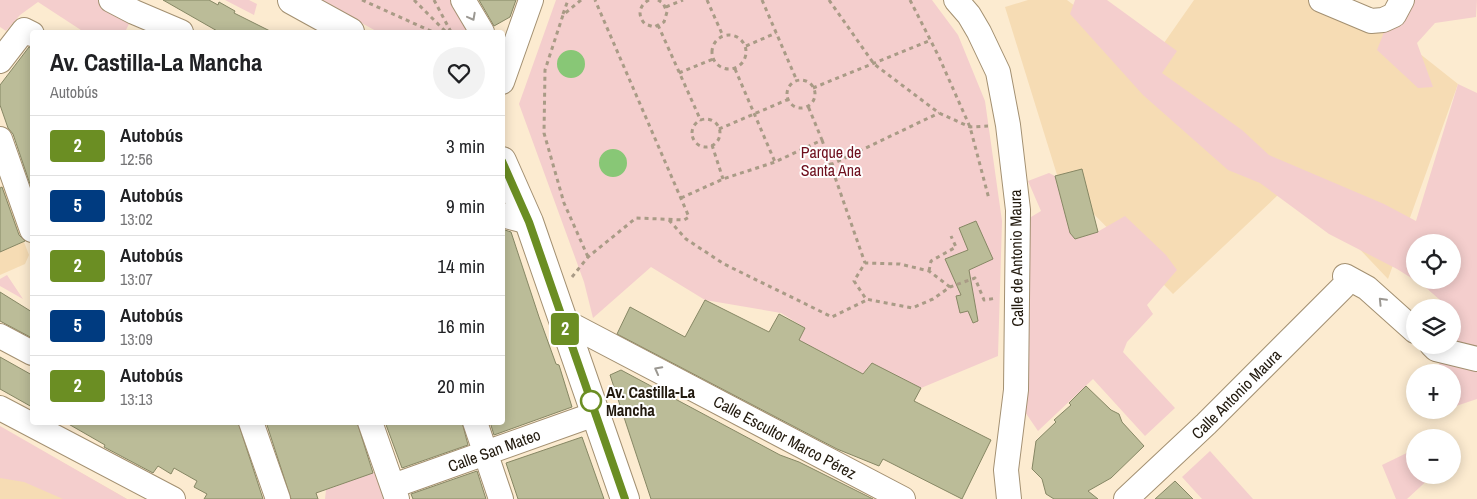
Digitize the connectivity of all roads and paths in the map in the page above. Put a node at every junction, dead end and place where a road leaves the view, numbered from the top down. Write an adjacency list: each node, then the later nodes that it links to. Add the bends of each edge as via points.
1 (111, 0): 25 (street)
2 (292, 0): 24 (main road)
3 (362, 0): 26 (path)
4 (414, 0): 27 (path)
5 (434, 0): 28 (path)
6 (463, 0): 29 (street, one-way to 29)
7 (530, 0): 34 (street)
8 (568, 0): 22 (path)
9 (581, 0): 22 (path)
10 (595, 0): 59 (path)
11 (648, 0): 23 (path, via 642,5 640,16 645,24)
12 (658, 0): 21 (path)
13 (683, 0): 21 (path)
14 (706, 0): 32 (path)
15 (762, 0): 31 (path)
16 (829, 0): 38 (path)
17 (910, 0): 33 (path)
18 (956, 0): 49 (street, Calle de Antonio Maura, via 969,15 998,72)
19 (1321, 0): 20 (street, via 1371,21 1394,15)
20 (1402, 0)
21 (666, 7): 23 (path, via 664,22)
22 (563, 15): 62 (path, via 546,70 544,132 564,203 588,257 636,218)
23 (658, 26): 41 (path)
24 (335, 29)
25 (176, 30)
26 (429, 30)
27 (444, 30)
28 (450, 30)
29 (481, 30)
30 (30, 33): 37 (street, via 24,30)
31 (776, 33): 35 (path); 42 (path)
32 (723, 36): 35 (path, via 737,36); 36 (path, via 713,45)
33 (930, 40): 38 (path); 50 (path)
34 (510, 44): 39 (street)
35 (746, 46): 40 (path, via 745,60)
36 (713, 59): 40 (path, via 722,68); 41 (path)
37 (0, 61)
38 (874, 64): 43 (path); 46 (path)
39 (505, 68)
40 (735, 69): 47 (path)
41 (679, 73): 48 (path)
42 (796, 81): 43 (path, via 806,81); 44 (path, via 788,91)
43 (814, 88): 45 (path, via 814,98)
44 (789, 99): 45 (path, via 798,107); 47 (path)
45 (808, 106): 53 (path)
46 (939, 113): 50 (path); 56 (path)
47 (754, 114): 51 (path); 55 (path)
48 (701, 121): 51 (path, via 710,120); 54 (path, via 692,131 694,141 702,146)
49 (1008, 125): 50 (path); 69 (street, Calle de Antonio Maura, via 1018,210)
50 (970, 127): 60 (path)
51 (719, 129): 54 (path, via 719,137)
52 (0, 139): 64 (street)
53 (822, 140): 55 (path); 56 (path)
54 (712, 145): 58 (path)
55 (774, 162): 58 (path)
56 (830, 165): 66 (path)
57 (505, 168): 63 (main road)
58 (724, 179): 59 (path)
59 (681, 198): 62 (path, via 689,218)
60 (989, 199)
61 (505, 216): 63 (street)
62 (668, 219): 70 (path, via 686,239 724,264 832,317)
63 (529, 222): 71 (main road)
64 (30, 224)
65 (951, 236): 67 (path, via 956,247 931,261)
66 (864, 263): 67 (path, via 900,264); 70 (path, via 854,281)
67 (929, 271): 68 (path)
68 (950, 286): 69 (path, via 975,278 984,300); 70 (path, via 933,299 912,308)
69 (1017, 296): 91 (street, Calle de Antonio Maura, via 1016,390 1006,470)
70 (868, 299)
71 (562, 320): 78 (main road); 90 (street, Calle Escultor Marco Pérez, one-way to 71)
72 (1406, 323): 92 (street, Calle Antonio Maura, one-way to 92, via 1368,288 1344,281 1206,424)
73 (0, 336): 74 (street)
74 (30, 352)
75 (1459, 354): 76 (street)
76 (1477, 358)
77 (0, 408): 79 (street)
78 (595, 414): 84 (street, Calle San Mateo); 89 (main road)
79 (30, 424)
80 (32, 425): 86 (street)
81 (252, 425): 87 (street)
82 (371, 425): 85 (street)
83 (476, 425): 84 (street)
84 (486, 452): 85 (street, Calle San Mateo); 88 (street)
85 (395, 492)
86 (173, 499)
87 (278, 499)
88 (501, 499)
89 (625, 499)
90 (903, 499)
91 (1009, 499)
92 (1126, 499)

